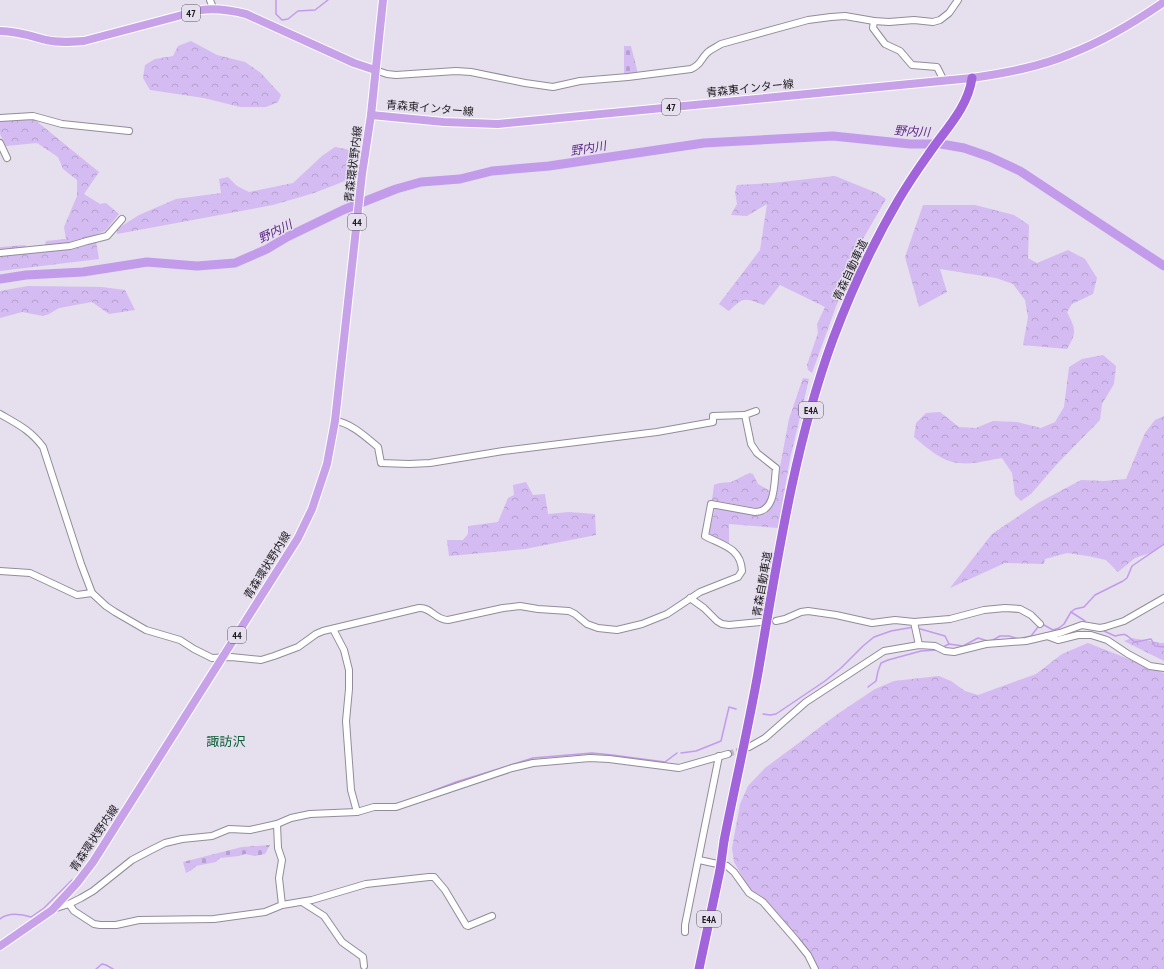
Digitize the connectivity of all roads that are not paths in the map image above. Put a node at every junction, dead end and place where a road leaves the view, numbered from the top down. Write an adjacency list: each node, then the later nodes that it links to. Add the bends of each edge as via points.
1 (210, 0): 5 (street)
2 (383, 0): 8 (main road, 44)
3 (958, 0): 6 (street, via 949,13 933,22)
4 (1164, 2): 9 (main road, 青森東インター線, via 1100,41 1070,54 1010,72)
5 (213, 8): 7 (main road, 47, via 84,41 66,43 23,33); 8 (main road, 47, via 246,14)
6 (874, 21): 8 (street, via 845,16 808,20 721,44 710,50 700,64 690,69 553,86 471,72 396,75); 10 (street, via 873,28 885,44 900,51 912,65 938,66)
7 (0, 31)
8 (375, 70): 11 (main road, 44)
9 (972, 78): 10 (main road, 青森東インター線 / 47); 49 (highway, 青森自動車道 / E4A, bridge, via 968,97 890,215 850,295 816,390 778,560 746,738)
10 (944, 81): 11 (main road, 青森東インター線 / 47, via 498,124)
11 (371, 115): 21 (main road, 青森環状野内線 / 44)
12 (0, 118): 13 (street, via 33,116 62,124)
13 (129, 131)
14 (0, 143): 15 (street)
15 (7, 158)
16 (122, 219): 17 (street, via 107,236 70,246)
17 (0, 253)
18 (756, 411): 20 (street)
19 (0, 414): 23 (street, via 26,429 43,447)
20 (745, 415): 21 (street, via 713,416 713,422 657,432 408,464 381,463 378,447 342,421); 24 (street, via 751,444 776,468 771,500 769,506 761,512 711,504 705,536 735,552 741,562 742,571 738,577)
21 (335, 421): 33 (main road, 青森環状野内線 / 44, via 327,464 312,509 301,532)
22 (0, 570): 23 (street, via 30,573 77,595)
23 (92, 593): 33 (street, via 106,606 146,630 180,640 212,658)
24 (690, 598): 27 (street, via 722,624); 30 (street, via 660,617 617,630 587,624 569,611 520,606 448,620 439,618 426,608 419,608)
25 (1164, 598): 31 (street, via 1113,626 1100,628 1082,625)
26 (776, 621): 29 (street, via 808,611 872,623 895,620)
27 (760, 622)
28 (1040, 624): 29 (street, via 1020,609 1005,608 984,610)
29 (915, 626): 32 (street)
30 (333, 629): 33 (street, via 316,634 298,647 261,660); 38 (street, via 344,650 349,670 346,721 351,790)
31 (1046, 636): 32 (street, via 1018,642 986,644 954,652 935,646); 34 (street, via 1058,640 1091,635 1107,640 1150,666)
32 (919, 645): 35 (street, via 884,651 806,702 765,738)
33 (223, 658): 44 (main road, 青森環状野内線 / 44, via 93,862)
34 (1164, 668)
35 (750, 747)
36 (728, 754): 37 (street)
37 (719, 756): 38 (street, via 679,768 602,758 539,762 512,768 396,807 374,807); 40 (street)
38 (357, 812): 39 (street, via 310,814)
39 (277, 824): 42 (street, via 250,830 229,830 212,836 165,843 132,860 93,891); 43 (street, via 278,848 282,860 279,878)
40 (699, 860): 46 (street); 50 (street, via 727,866 734,872 749,893 763,902 796,940)
41 (302, 902): 43 (street); 45 (street, via 366,884 429,876 434,877 442,885 468,926); 48 (street, via 324,916 342,942 363,957)
42 (69, 904): 43 (street, via 74,911 100,925 116,925 139,920 214,919 265,912); 44 (street)
43 (282, 905)
44 (52, 910): 47 (main road, 青森環状野内線 / 44)
45 (492, 916)
46 (685, 932)
47 (0, 946)
48 (364, 966)
49 (699, 969)
50 (815, 969)

